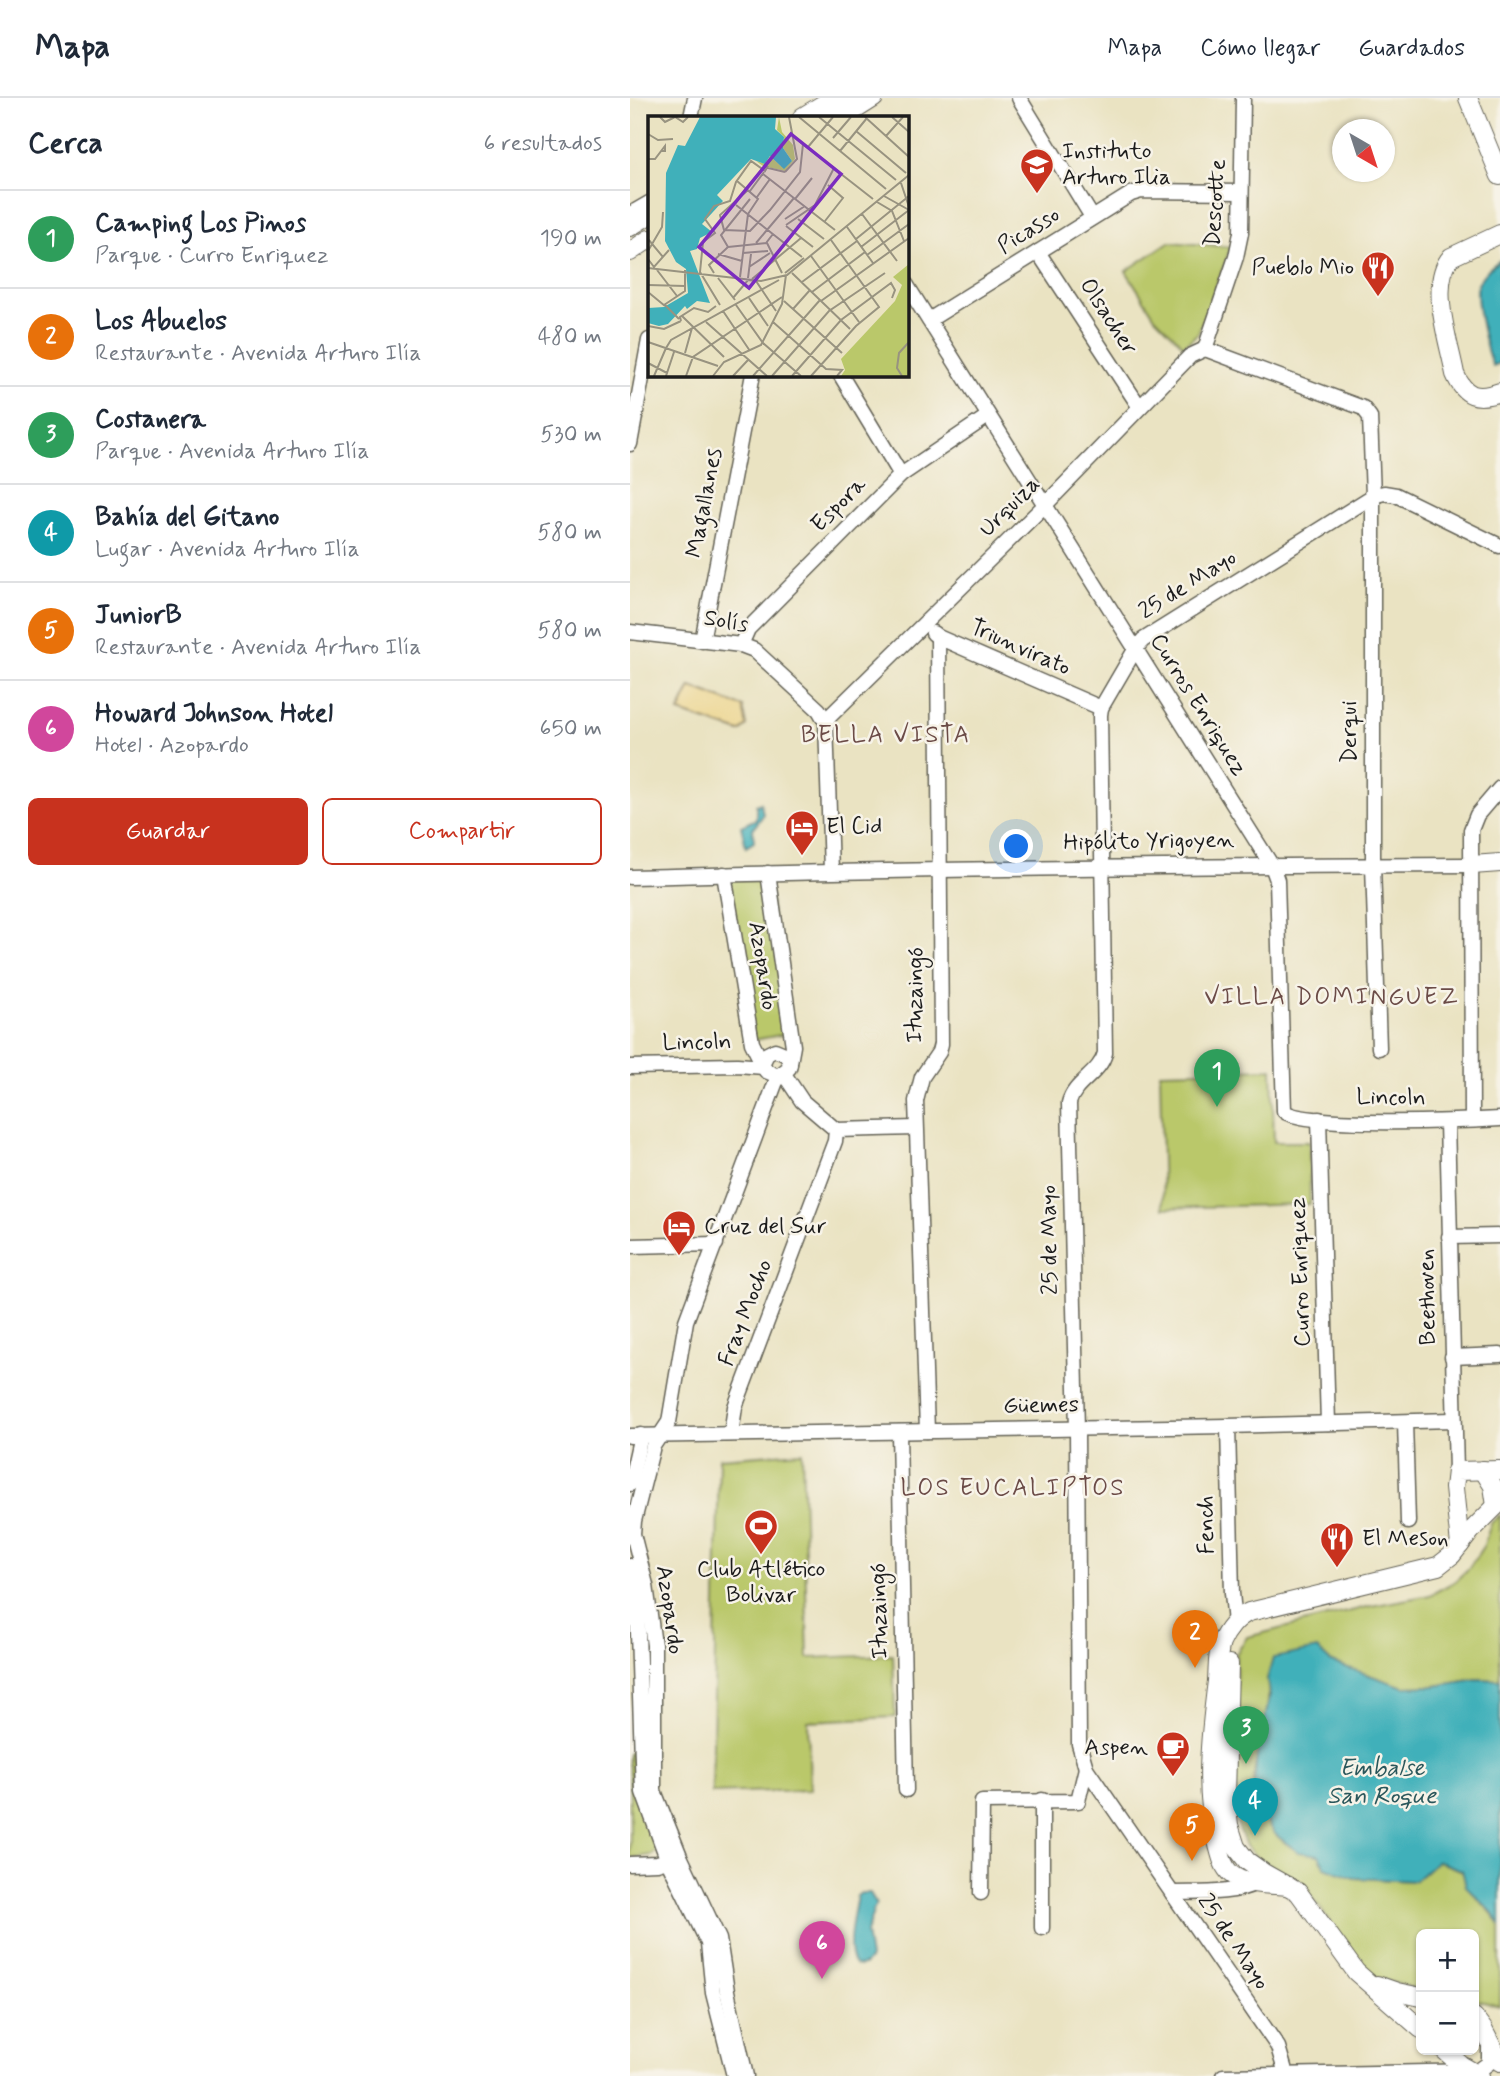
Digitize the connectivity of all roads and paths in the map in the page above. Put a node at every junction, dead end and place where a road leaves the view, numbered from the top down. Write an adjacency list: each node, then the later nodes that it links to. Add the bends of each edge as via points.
1 (695, 98): 8 (street)
2 (833, 98): 9 (main road)
3 (853, 98): 10 (main road)
4 (874, 98): 11 (main road)
5 (1019, 98): 17 (street)
6 (1243, 98): 13 (street, Descotte)
7 (1468, 98): 12 (main road)
8 (691, 116)
9 (804, 116)
10 (823, 116)
11 (846, 116)
12 (1500, 176)
13 (1241, 192): 17 (street, Picasso, via 1141,191); 26 (street, Descotte, via 1236,257)
14 (648, 203): 15 (street)
15 (630, 215)
16 (648, 216): 18 (main road)
17 (1092, 217): 22 (street, Picasso)
18 (630, 227)
19 (1500, 234): 29 (main road, via 1451,257 1439,286 1459,383 1475,396)
20 (648, 240): 21 (main road)
21 (630, 252)
22 (1038, 252): 24 (street, Picasso); 30 (street, Olsacher)
23 (908, 287): 24 (street, Curros Enriquez)
24 (929, 320): 31 (street, Curros Enriquez)
25 (648, 345): 32 (street)
26 (1205, 349): 30 (street, Urquiza, via 1190,356); 34 (street, Derqui, via 1363,408 1370,417)
27 (752, 376): 40 (street, Magallanes)
28 (841, 376): 33 (street)
29 (1500, 393)
30 (1139, 407): 35 (street, Urquiza)
31 (988, 416): 33 (street, Espora); 35 (street, Curros Enriquez)
32 (630, 444)
33 (901, 475): 41 (street, Espora, via 748,629)
34 (1373, 496): 36 (street, via 1396,495); 42 (street, 25 de Mayo); 47 (street, Derqui)
35 (1045, 505): 37 (street, Urquiza); 42 (street, Curros Enriquez)
36 (1500, 546)
37 (924, 625): 39 (street, Triunvirato); 44 (street, Urquiza)
38 (630, 632): 40 (street, Solís)
39 (938, 637): 43 (street, Triunvirato); 51 (street, Ituzaingó)
40 (702, 640): 41 (street, Solís)
41 (741, 645): 44 (street, Solís, via 761,655)
42 (1136, 648): 43 (street, 25 de Mayo); 49 (street, Curros Enriquez)
43 (1101, 708): 50 (street, 25 de Mayo)
44 (826, 722): 52 (street)
45 (1500, 788): 48 (street, via 1473,824)
46 (1500, 863): 48 (main road, Hipólito Yrigoyen)
47 (1373, 865): 48 (street, Hipólito Yrigoyen); 49 (street, Hipólito Yrigoyen); 56 (street, Derqui)
48 (1472, 865): 62 (street)
49 (1272, 866): 50 (street, Hipólito Yrigoyen); 60 (street, Lincoln, via 1277,880 1284,1111)
50 (1101, 867): 51 (street, Hipólito Yrigoyen); 76 (street, 25 de Mayo, via 1105,1052 1069,1103)
51 (939, 870): 52 (street, Hipólito Yrigoyen); 64 (street, Ituzaingó, via 941,1044 919,1083)
52 (831, 871): 53 (street, Hipólito Yrigoyen)
53 (768, 873): 54 (street, Hipólito Yrigoyen); 59 (street, Azopardo, via 793,1046)
54 (724, 874): 55 (street, Hipólito Yrigoyen); 57 (street, Azopardo, via 752,1043)
55 (630, 877)
56 (1379, 1048)
57 (764, 1065): 58 (street, Lincoln); 59 (street, via 769,1074); 59 (street, via 767,1054 775,1050 787,1055)
58 (630, 1067)
59 (784, 1071): 65 (street, via 802,1101); 68 (street, Azopardo)
60 (1319, 1119): 63 (street, Lincoln); 74 (street, Curro Enriquez)
61 (1500, 1119): 62 (street, Lincoln)
62 (1472, 1120): 63 (street, Lincoln)
63 (1447, 1122): 67 (street, Beethoven)
64 (916, 1128): 65 (street); 77 (street, Ituzaingó)
65 (836, 1130): 79 (street, Fray Mocho, via 735,1407)
66 (1500, 1236): 67 (street)
67 (1450, 1237): 71 (street, Beethoven)
68 (716, 1244): 69 (street); 81 (street, Azopardo, via 686,1321 669,1422)
69 (630, 1246)
70 (1500, 1356): 71 (street)
71 (1452, 1357): 72 (street, Beethoven)
72 (1453, 1420): 73 (street, Güemes); 83 (street, Beethoven)
73 (1405, 1422): 74 (street, Güemes); 86 (street)
74 (1328, 1423): 75 (street, Güemes)
75 (1228, 1426): 76 (street, Güemes); 89 (street, Fench)
76 (1077, 1429): 77 (street, Güemes); 91 (street, 25 de Mayo, via 1079,1744)
77 (927, 1431): 78 (street, Güemes)
78 (899, 1432): 79 (street, Güemes); 92 (street, Ituzaingó)
79 (732, 1434): 81 (street, Güemes)
80 (636, 1435): 81 (street, Güemes); 84 (street)
81 (661, 1435): 90 (street, Azopardo, via 653,1446 633,1534 646,1585)
82 (1491, 1470): 83 (main road); 85 (main road)
83 (1456, 1471): 87 (main road)
84 (630, 1484)
85 (1498, 1504): 87 (main road)
86 (1408, 1522)
87 (1461, 1545): 89 (main road, via 1432,1568 1249,1612)
88 (630, 1566): 90 (street, Azopardo)
89 (1235, 1623): 96 (main road, via 1228,1678 1228,1813 1240,1854)
90 (641, 1651): 94 (street, Azopardo, via 653,1791)
91 (1086, 1768): 93 (street, via 1078,1801); 98 (street, 25 de Mayo)
92 (906, 1790)
93 (1042, 1800): 97 (street, via 982,1802); 99 (street)
94 (674, 1858): 95 (street); 112 (street, Azopardo, via 708,1943 713,1993); 113 (street, Azopardo, via 719,1939)
95 (630, 1864)
96 (1260, 1878): 98 (street, via 1246,1888); 100 (main road, via 1288,1886 1305,1898)
97 (981, 1893)
98 (1172, 1893): 109 (street, 25 de Mayo, via 1278,2047)
99 (1042, 1928)
100 (1365, 1980): 101 (main road); 102 (main road)
101 (1416, 1996)
102 (1416, 2025)
103 (1479, 2025): 104 (main road)
104 (1488, 2040): 106 (main road); 108 (street, via 1489,2063)
105 (1451, 2055): 108 (main road)
106 (1500, 2062)
107 (1500, 2068): 108 (street)
108 (1476, 2073): 110 (street)
109 (1286, 2074): 111 (street); 114 (street)
110 (1416, 2074): 111 (street)
111 (1314, 2075)
112 (734, 2076)
113 (746, 2076)
114 (1223, 2076)

